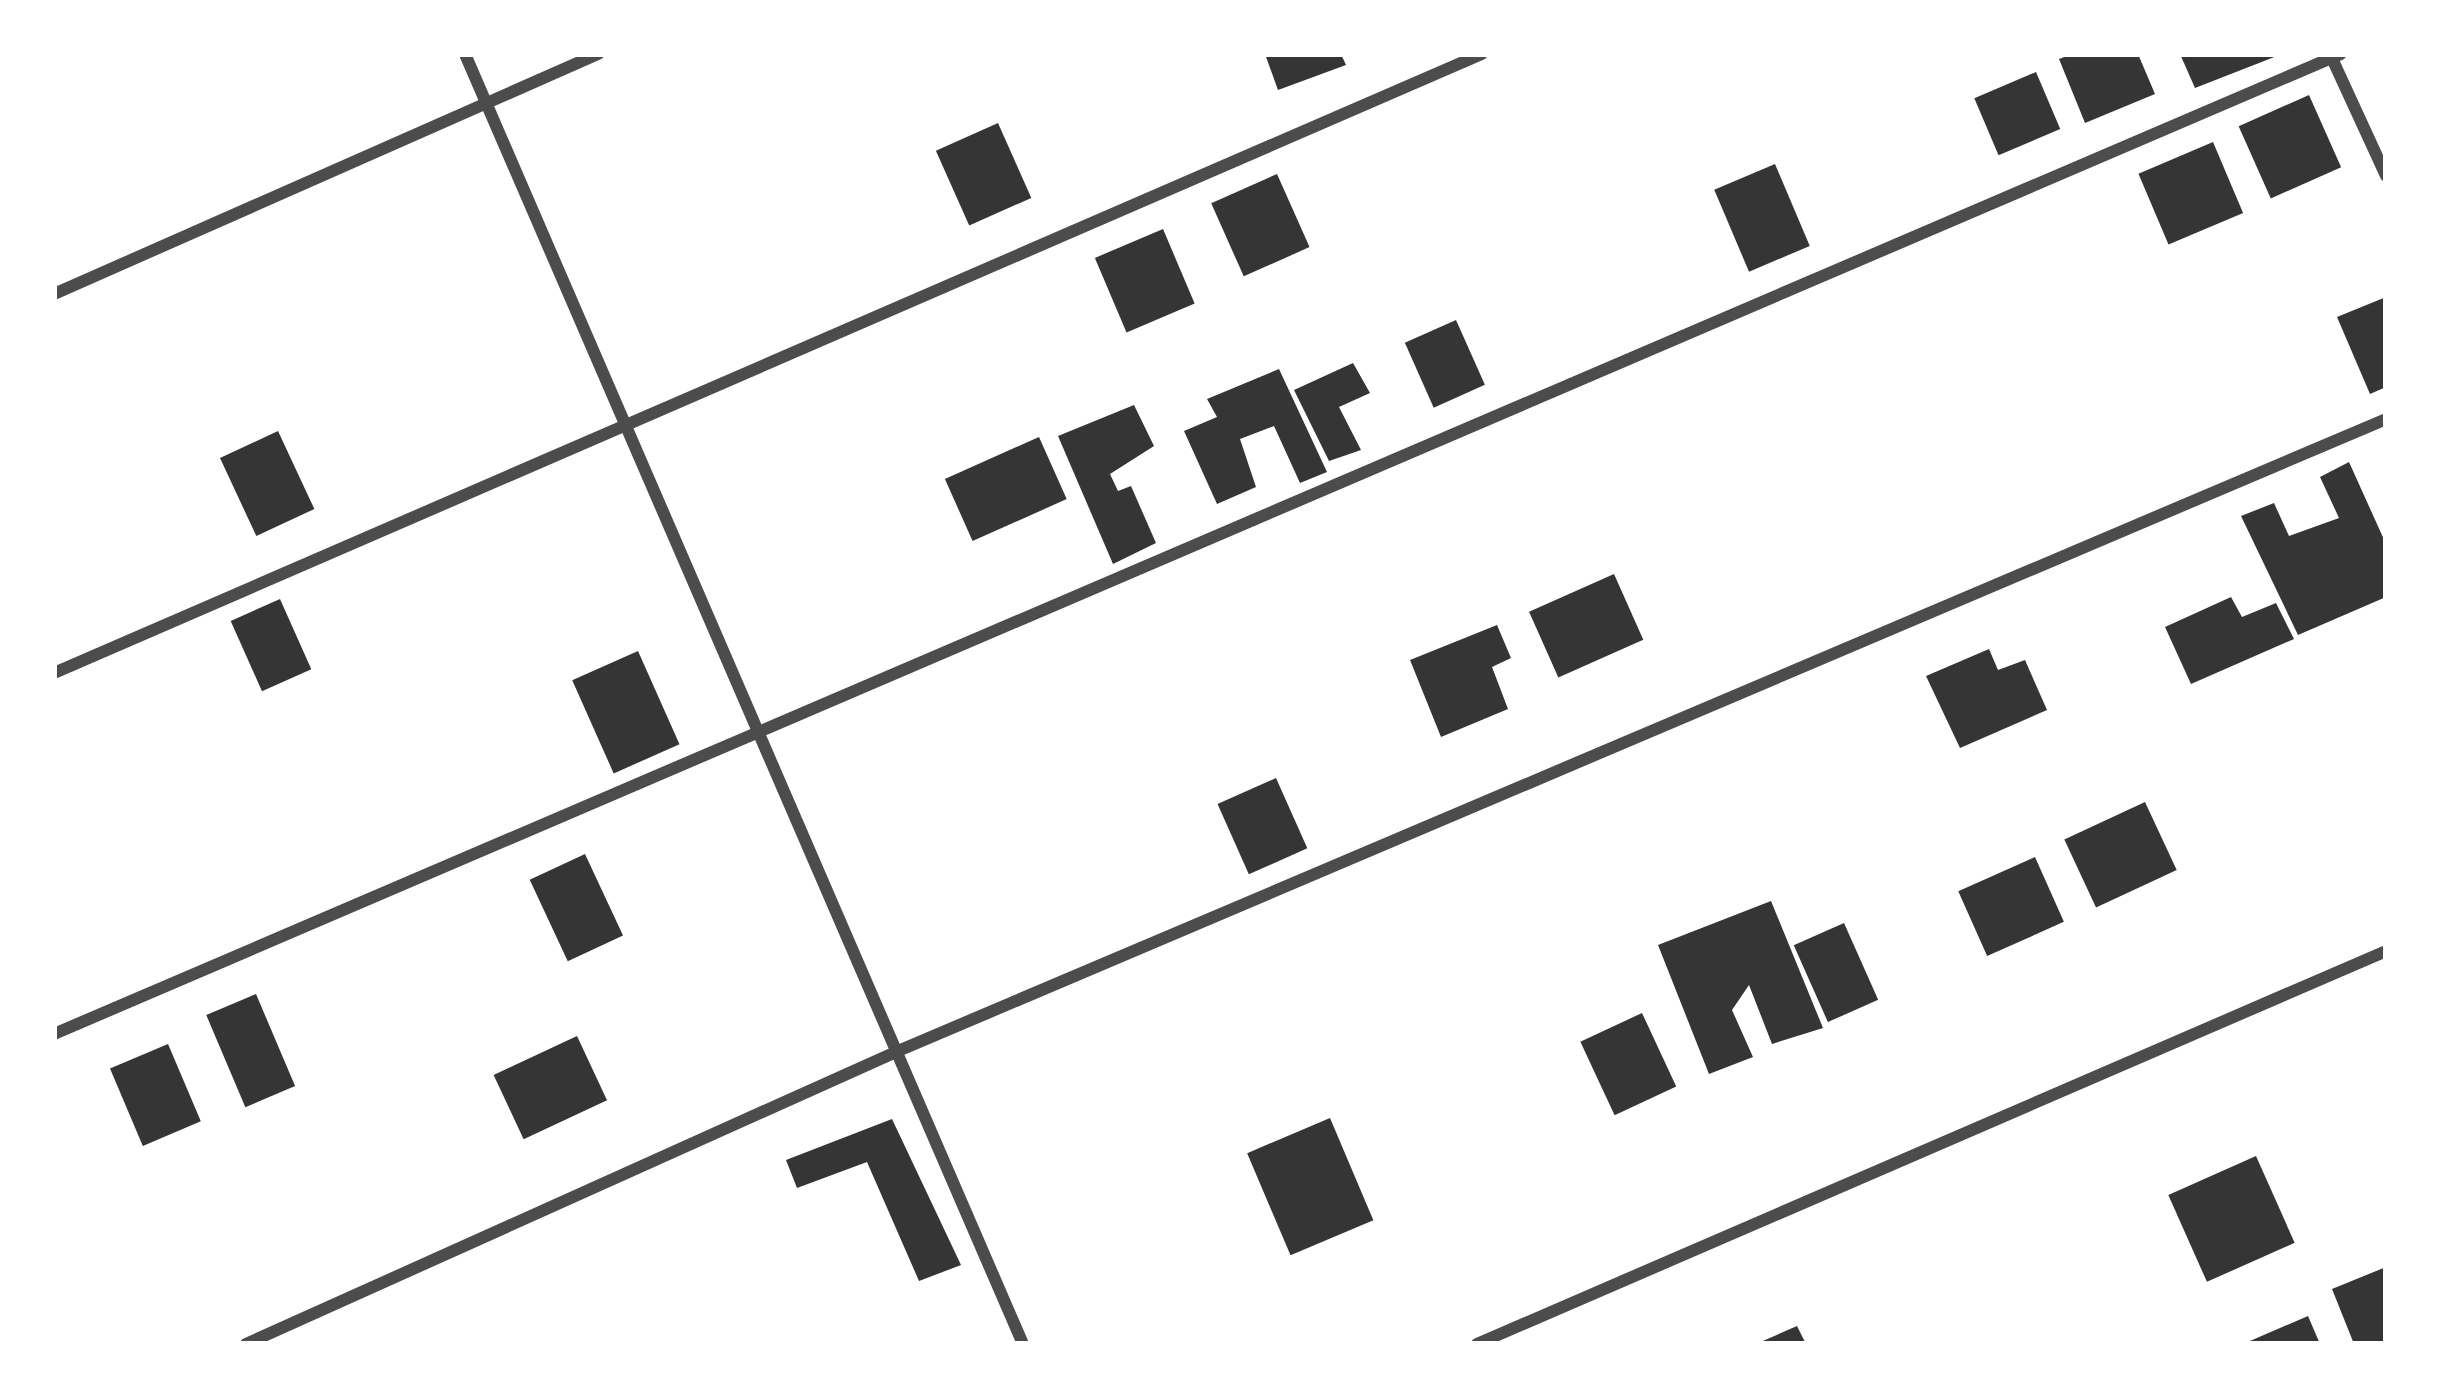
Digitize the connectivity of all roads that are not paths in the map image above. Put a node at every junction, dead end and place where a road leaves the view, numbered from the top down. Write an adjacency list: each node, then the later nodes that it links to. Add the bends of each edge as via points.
1 (465, 54): 5 (street)
2 (598, 54): 5 (street)
3 (1483, 54): 9 (street)
4 (2334, 55): 6 (street); 11 (street)
5 (486, 103): 7 (street); 9 (street)
6 (2386, 176)
7 (54, 294)
8 (2386, 419): 14 (street)
9 (626, 425): 10 (street); 11 (street)
10 (54, 674)
11 (757, 727): 13 (street); 14 (street)
12 (2386, 951): 17 (street)
13 (54, 1034)
14 (898, 1051): 15 (street); 16 (street)
15 (246, 1344)
16 (1023, 1344)
17 (1477, 1344)

